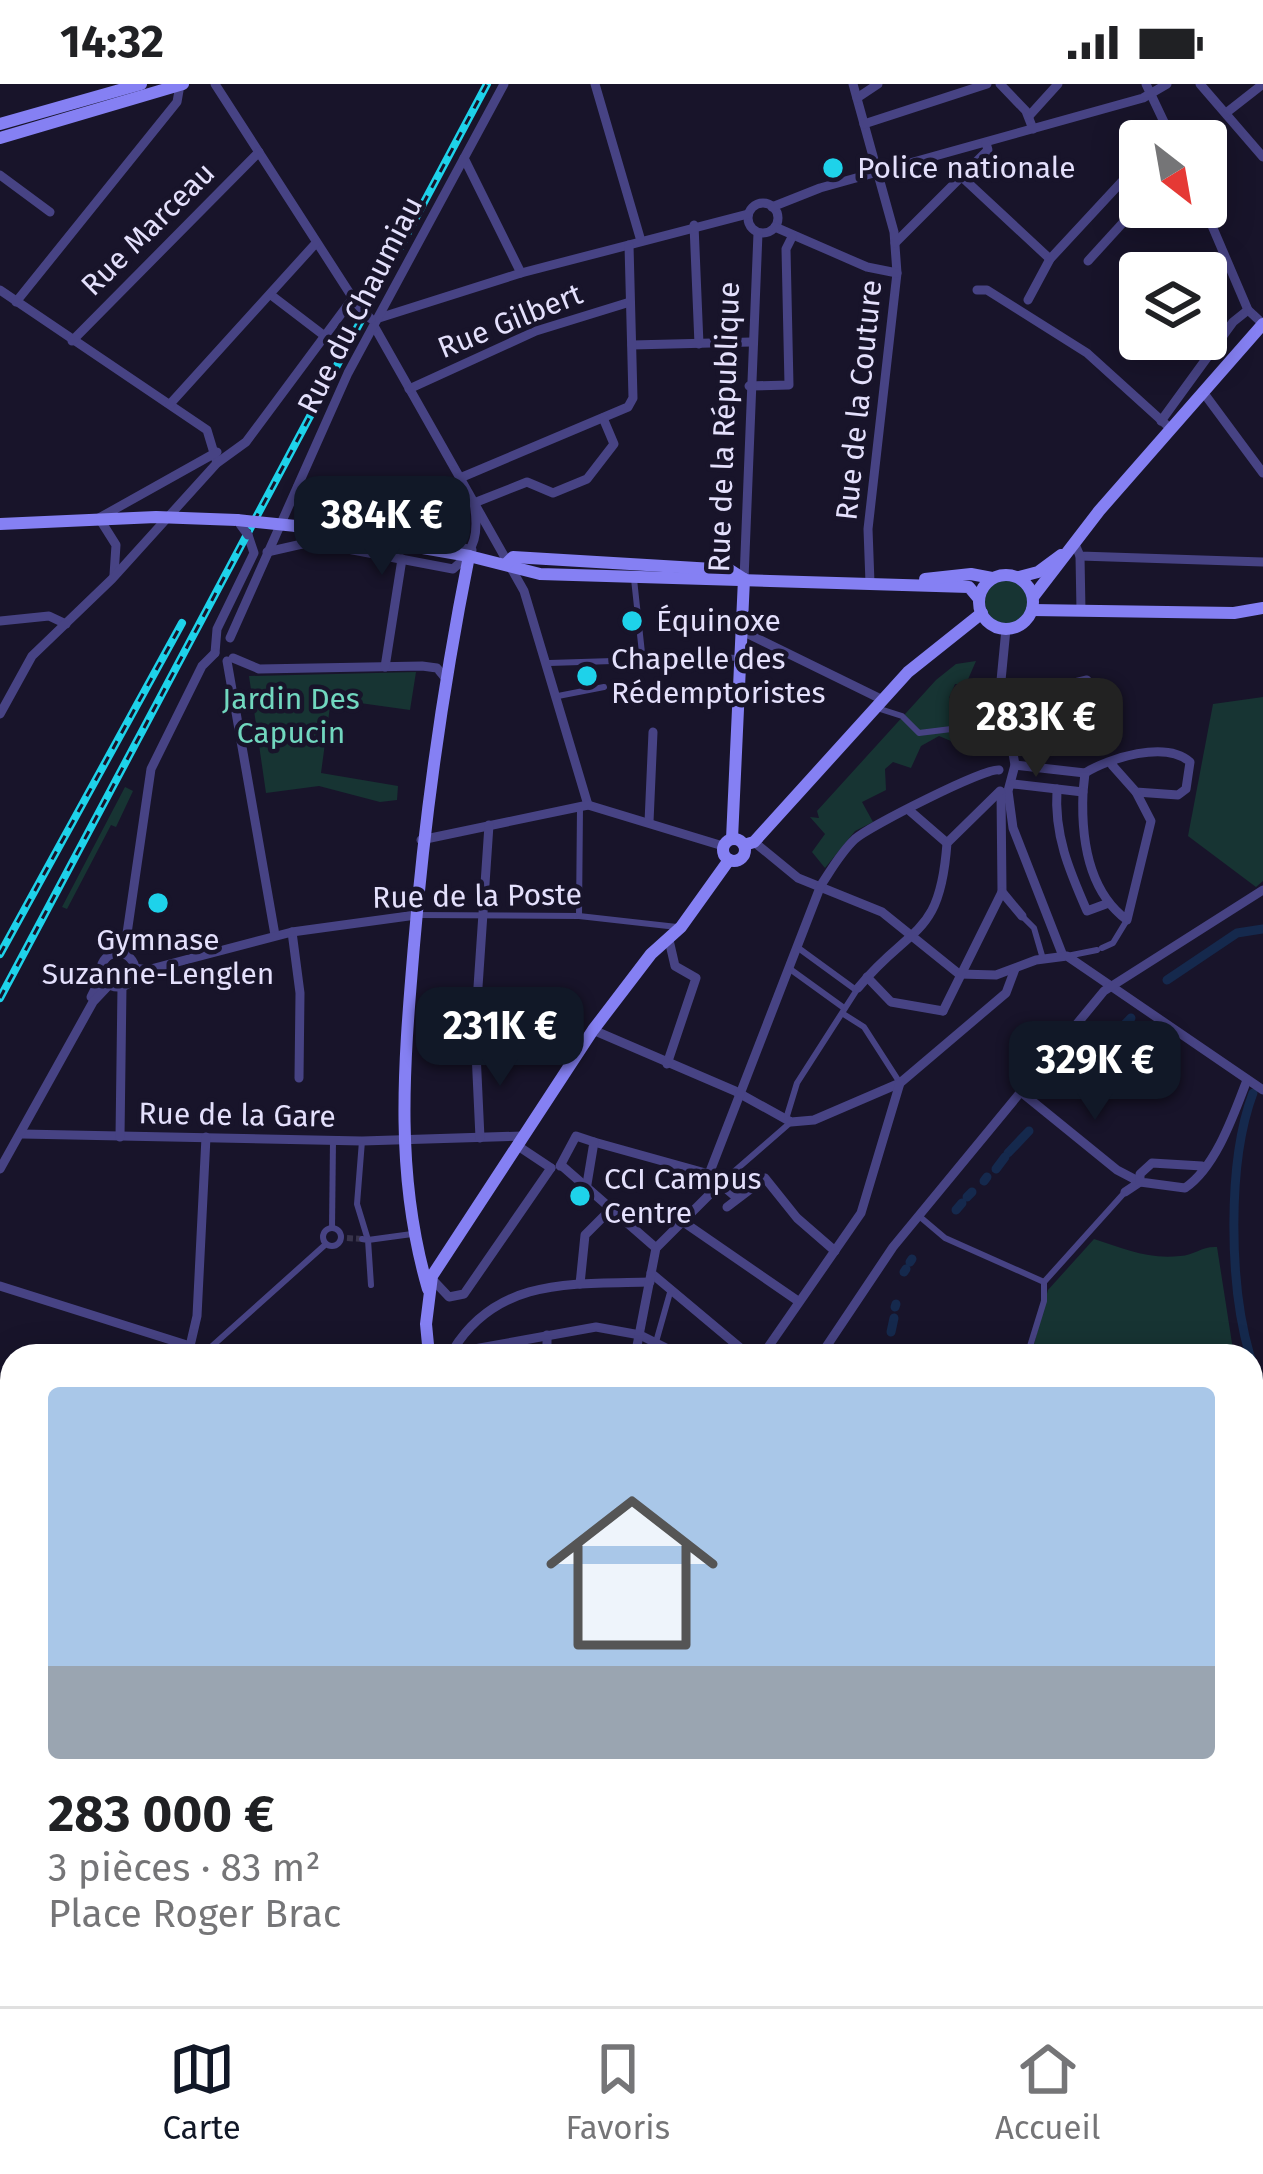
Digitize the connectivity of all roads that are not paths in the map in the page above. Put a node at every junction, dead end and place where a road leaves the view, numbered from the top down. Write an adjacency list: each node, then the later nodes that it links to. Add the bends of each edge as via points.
1 (141, 84): 19 (main road)
2 (182, 84): 22 (main road); 52 (street, via 177,102)
3 (215, 84): 24 (street)
4 (504, 84): 26 (street, Rue du Chaumiau)
5 (595, 84): 41 (street)
6 (853, 84): 15 (street, Rue de la Couture)
7 (878, 84): 15 (street)
8 (987, 84): 20 (street)
9 (1000, 84): 17 (street)
10 (1058, 84): 17 (street)
11 (1167, 84): 14 (street)
12 (1200, 84): 16 (street)
13 (1263, 84): 16 (street)
14 (1148, 89): 18 (street); 21 (street)
15 (857, 98): 20 (street, Rue de la Couture)
16 (1226, 113): 25 (street)
17 (1029, 116): 21 (street)
18 (1163, 120)
19 (0, 124)
20 (864, 124): 27 (street, Rue de la Couture)
21 (1033, 129): 23 (street)
22 (0, 138)
23 (986, 143): 27 (street); 29 (street)
24 (259, 152): 40 (street); 58 (street, Rue Marceau)
25 (1263, 157)
26 (464, 158): 46 (street); 55 (street, Rue du Chaumiau)
27 (878, 173): 31 (street); 42 (street, Rue de la Couture)
28 (0, 175): 32 (street)
29 (964, 179): 42 (street); 43 (street)
30 (1119, 185): 43 (street)
31 (772, 207): 33 (street, via 756,205); 35 (street)
32 (50, 212)
33 (748, 214): 34 (street); 38 (street)
34 (694, 225): 41 (street); 60 (street)
35 (775, 226): 38 (street); 39 (street)
36 (1119, 227): 44 (street)
37 (1213, 228): 54 (street)
38 (758, 233): 59 (street, Rue de la République)
39 (792, 237): 45 (street); 62 (street, via 789,385)
40 (316, 243): 49 (street); 50 (street)
41 (635, 243): 46 (street); 53 (street)
42 (895, 243): 45 (street, Rue de la Couture)
43 (1050, 259): 51 (street)
44 (1088, 261)
45 (897, 273): 89 (street, Rue de la Couture, via 868,529)
46 (521, 274): 55 (street)
47 (0, 290): 52 (street)
48 (977, 290): 67 (street, via 1087,353)
49 (271, 295): 57 (street); 65 (street)
50 (354, 300): 55 (street, bridge); 57 (street)
51 (1028, 300)
52 (16, 302): 58 (street)
53 (630, 302): 61 (street); 63 (street, Rue Gilbert, via 536,331)
54 (1248, 310): 56 (street); 67 (street)
55 (374, 322): 63 (street); 71 (street, Rue du Chaumiau)
56 (1263, 324): 64 (main road)
57 (326, 337): 68 (street, via 246,442)
58 (71, 341): 65 (street)
59 (751, 342): 60 (street); 62 (street, Rue de la République)
60 (699, 344): 61 (street)
61 (632, 345): 66 (street, via 633,398)
62 (748, 386): 87 (street, Rue de la République)
63 (410, 389): 70 (street)
64 (1203, 392): 67 (main road); 69 (street)
65 (170, 404): 68 (street, via 207,430)
66 (603, 418): 70 (street); 72 (street, via 614,444 587,479 553,493 527,482)
67 (1166, 425): 79 (main road)
68 (217, 457): 73 (street); 74 (street)
69 (1263, 473)
70 (460, 478): 72 (street)
71 (298, 486): 77 (street, Rue du Chaumiau); 78 (street, via 352,522)
72 (474, 503): 78 (street); 81 (street)
73 (171, 517): 74 (main road); 75 (main road); 86 (street)
74 (99, 518): 76 (main road); 86 (street, via 118,552)
75 (237, 520): 78 (main road, bridge); 100 (street, bridge, via 254,553)
76 (0, 524)
77 (267, 552): 80 (street, via 311,542); 99 (street, Rue du Chaumiau)
78 (471, 553): 80 (street, via 453,569); 81 (main road); 108 (main road)
79 (1072, 555): 82 (street); 84 (main road); 91 (main road); 94 (street)
80 (402, 559): 107 (street)
81 (510, 561): 83 (main road); 87 (main road, via 730,570); 90 (street)
82 (1263, 562)
83 (540, 574): 88 (main road); 90 (street)
84 (1018, 577): 85 (main road); 91 (main road)
85 (992, 578): 89 (main road); 92 (main road)
86 (112, 579): 96 (street)
87 (744, 579): 88 (main road); 89 (main road); 98 (main road, Rue de la République)
88 (634, 580): 101 (street)
89 (870, 584): 92 (main road, via 969,587)
90 (524, 592): 106 (street)
91 (1033, 604): 94 (main road); 97 (main road, via 1021,624)
92 (981, 606): 97 (main road); 113 (main road)
93 (1263, 608): 94 (main road)
94 (1081, 611)
95 (0, 620): 96 (street, via 49,616)
96 (65, 624): 114 (street, via 32,656)
97 (1006, 629): 112 (street)
98 (742, 631): 103 (main road, Rue de la République); 113 (street)
99 (230, 638): 100 (street); 104 (street, via 238,648)
100 (215, 649): 104 (street); 147 (street, via 151,770)
101 (643, 653)
102 (667, 656): 103 (street)
103 (741, 658): 131 (main road, Rue de la République)
104 (230, 659): 107 (street, via 259,669); 143 (street)
105 (613, 661): 106 (street)
106 (549, 663): 111 (street)
107 (386, 668): 108 (street, via 437,668)
108 (446, 679): 129 (main road)
109 (1087, 680): 112 (street)
110 (604, 686): 111 (street)
111 (558, 696): 125 (street)
112 (999, 700): 115 (street)
113 (880, 704): 115 (street, via 919,733); 131 (main road)
114 (0, 714)
115 (1000, 723): 117 (street)
116 (653, 732): 127 (street)
117 (1013, 763): 119 (street); 120 (street); 121 (street)
118 (1112, 765): 120 (street); 124 (street); 124 (street, via 1138,752 1182,755 1190,763 1184,792)
119 (999, 770): 121 (street); 126 (street, via 976,773)
120 (1085, 773): 123 (street)
121 (1005, 789): 122 (street); 130 (street); 134 (street); 148 (street, via 1026,866)
122 (1057, 789): 123 (street); 135 (street, via 1056,824 1070,874 1087,911)
123 (1083, 792): 135 (street, via 1092,876)
124 (1136, 792): 140 (street, via 1151,820)
125 (584, 806): 127 (street); 128 (street); 138 (street)
126 (910, 811): 130 (street); 132 (street, via 856,838)
127 (649, 822): 131 (street)
128 (489, 825): 129 (street); 137 (street)
129 (421, 839): 136 (main road)
130 (947, 842): 145 (street, via 944,886)
131 (742, 844): 132 (street); 141 (main road)
132 (820, 885): 145 (street, via 882,913); 146 (street)
133 (1263, 890): 156 (street)
134 (1002, 892): 139 (street); 153 (street)
135 (1106, 904): 140 (street)
136 (416, 915): 137 (street, Rue de la Poste); 142 (street, Rue de la Poste); 175 (main road)
137 (482, 916): 138 (street, Rue de la Poste); 171 (street)
138 (579, 916): 141 (street, Rue de la Poste)
139 (1022, 916): 149 (street)
140 (1127, 920): 148 (street, via 1113,943)
141 (681, 927): 144 (main road)
142 (292, 932): 143 (street, Rue de la Poste); 163 (street)
143 (275, 935): 150 (street, Rue de la Poste)
144 (669, 940): 161 (main road); 162 (street, via 674,964 696,978)
145 (912, 940): 153 (street); 154 (street)
146 (797, 947): 151 (street); 157 (street)
147 (124, 954): 150 (street); 155 (street, via 106,958)
148 (1065, 956): 149 (street); 156 (street)
149 (1043, 959): 152 (street)
150 (135, 968): 155 (street, via 132,980)
151 (790, 969): 158 (street); 167 (street)
152 (1015, 969): 153 (street); 160 (street, via 1006,993)
153 (963, 975): 159 (street)
154 (867, 977): 157 (street); 159 (street, via 891,1003)
155 (111, 982): 169 (street); 172 (street)
156 (1111, 984): 165 (street); 166 (street)
157 (857, 989): 158 (street)
158 (844, 1011): 164 (street); 168 (street, via 797,1083)
159 (943, 1011): 160 (street)
160 (959, 1028): 164 (street)
161 (593, 1030): 162 (street); 176 (main road)
162 (668, 1064): 167 (street)
163 (299, 1078)
164 (900, 1083): 168 (street, via 814,1120); 198 (street, via 861,1213)
165 (1254, 1085): 180 (street)
166 (1022, 1092): 185 (street); 191 (street)
167 (741, 1096): 168 (street); 182 (street)
168 (789, 1121): 178 (street)
169 (120, 1137): 170 (street, Rue de la Gare); 172 (street, Rue de la Gare)
170 (206, 1137): 173 (street, Rue de la Gare); 211 (street)
171 (480, 1138): 175 (street, Rue de la Gare); 176 (street, Rue de la Gare)
172 (18, 1139): 181 (street)
173 (334, 1140): 174 (street, Rue de la Gare); 193 (street)
174 (362, 1141): 175 (street, Rue de la Gare); 195 (street, via 357,1204)
175 (402, 1141): 194 (main road)
176 (520, 1141): 179 (street); 201 (main road)
177 (594, 1142): 179 (street, via 576,1136); 182 (street); 186 (street)
178 (753, 1160): 183 (street); 184 (street)
179 (562, 1165): 186 (street); 201 (street, via 464,1294 442,1294)
180 (1202, 1166): 185 (street, via 1185,1188); 185 (street, via 1152,1163)
181 (0, 1169)
182 (709, 1174): 184 (street)
183 (765, 1178): 188 (street); 198 (street)
184 (722, 1181): 188 (street); 192 (street)
185 (1140, 1182): 187 (street)
186 (586, 1190): 190 (street)
187 (1125, 1192): 200 (street)
188 (736, 1197): 189 (street)
189 (727, 1207)
190 (610, 1210): 197 (street); 202 (street, via 585,1235)
191 (919, 1216): 200 (street, via 939,1234); 221 (street)
192 (682, 1221): 197 (street); 206 (street)
193 (332, 1228): 196 (street); 196 (street, via 344,1238)
194 (412, 1234): 195 (street); 201 (main road)
195 (365, 1239): 203 (street)
196 (326, 1244): 212 (street)
197 (656, 1248): 199 (street)
198 (835, 1251): 206 (street)
199 (651, 1278): 202 (street); 205 (street); 208 (street)
200 (1044, 1282): 222 (street)
201 (430, 1283): 213 (main road)
202 (580, 1284): 214 (street, via 506,1297)
203 (371, 1285)
204 (0, 1286): 210 (street)
205 (672, 1286): 209 (street); 219 (street)
206 (798, 1301): 220 (street)
207 (547, 1335): 208 (street, via 596,1327); 215 (street); 216 (street)
208 (640, 1335): 209 (street); 217 (street)
209 (656, 1342): 218 (street)
210 (184, 1344)
211 (190, 1344)
212 (214, 1344)
213 (422, 1344)
214 (457, 1344)
215 (491, 1344)
216 (547, 1344)
217 (638, 1344)
218 (660, 1344)
219 (737, 1344)
220 (770, 1344)
221 (828, 1344)
222 (1031, 1344)

